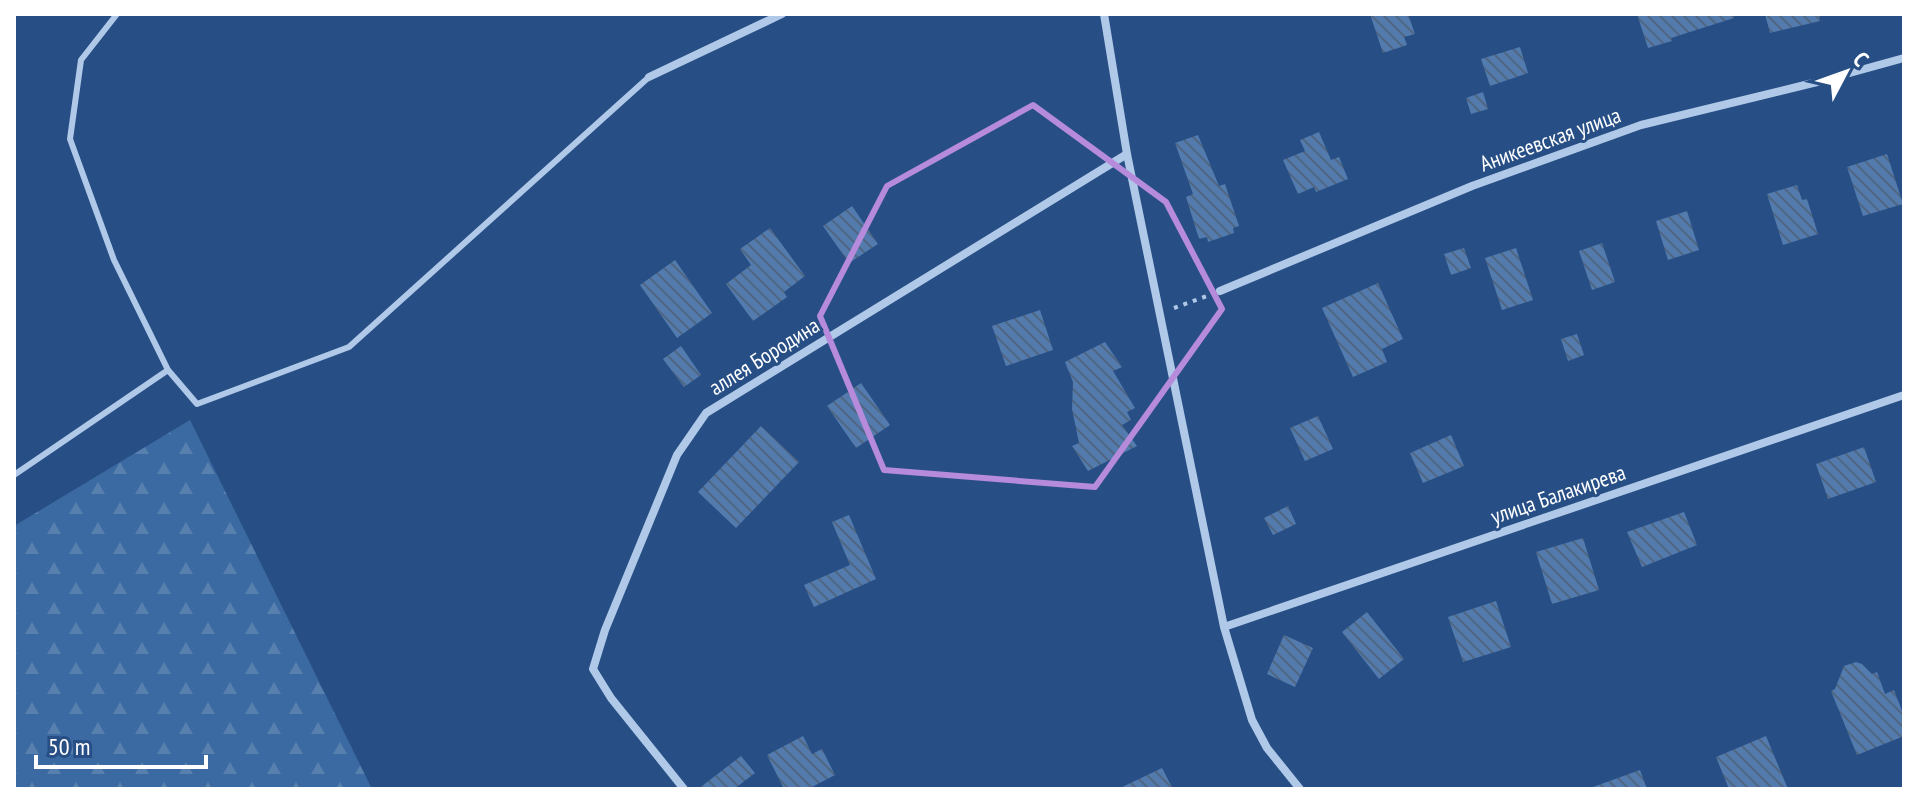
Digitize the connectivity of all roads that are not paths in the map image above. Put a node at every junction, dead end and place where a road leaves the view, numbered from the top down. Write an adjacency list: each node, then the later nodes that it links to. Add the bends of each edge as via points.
1 (117, 14): 8 (lane, via 81,60 70,139 114,260)
2 (782, 14): 5 (street)
3 (1104, 14): 6 (street)
4 (1904, 58): 7 (street, Аникеевская улица, via 1641,125 1472,186)
5 (649, 77): 8 (lane, via 349,347 197,404)
6 (1127, 154): 11 (street); 12 (street, аллея Бородина, via 706,413 677,455 593,669)
7 (1220, 291)
8 (168, 370): 10 (lane)
9 (1904, 395): 11 (street, улица Балакирева)
10 (14, 475)
11 (1224, 627): 13 (street, via 1252,720)
12 (684, 789)
13 (1300, 789)

